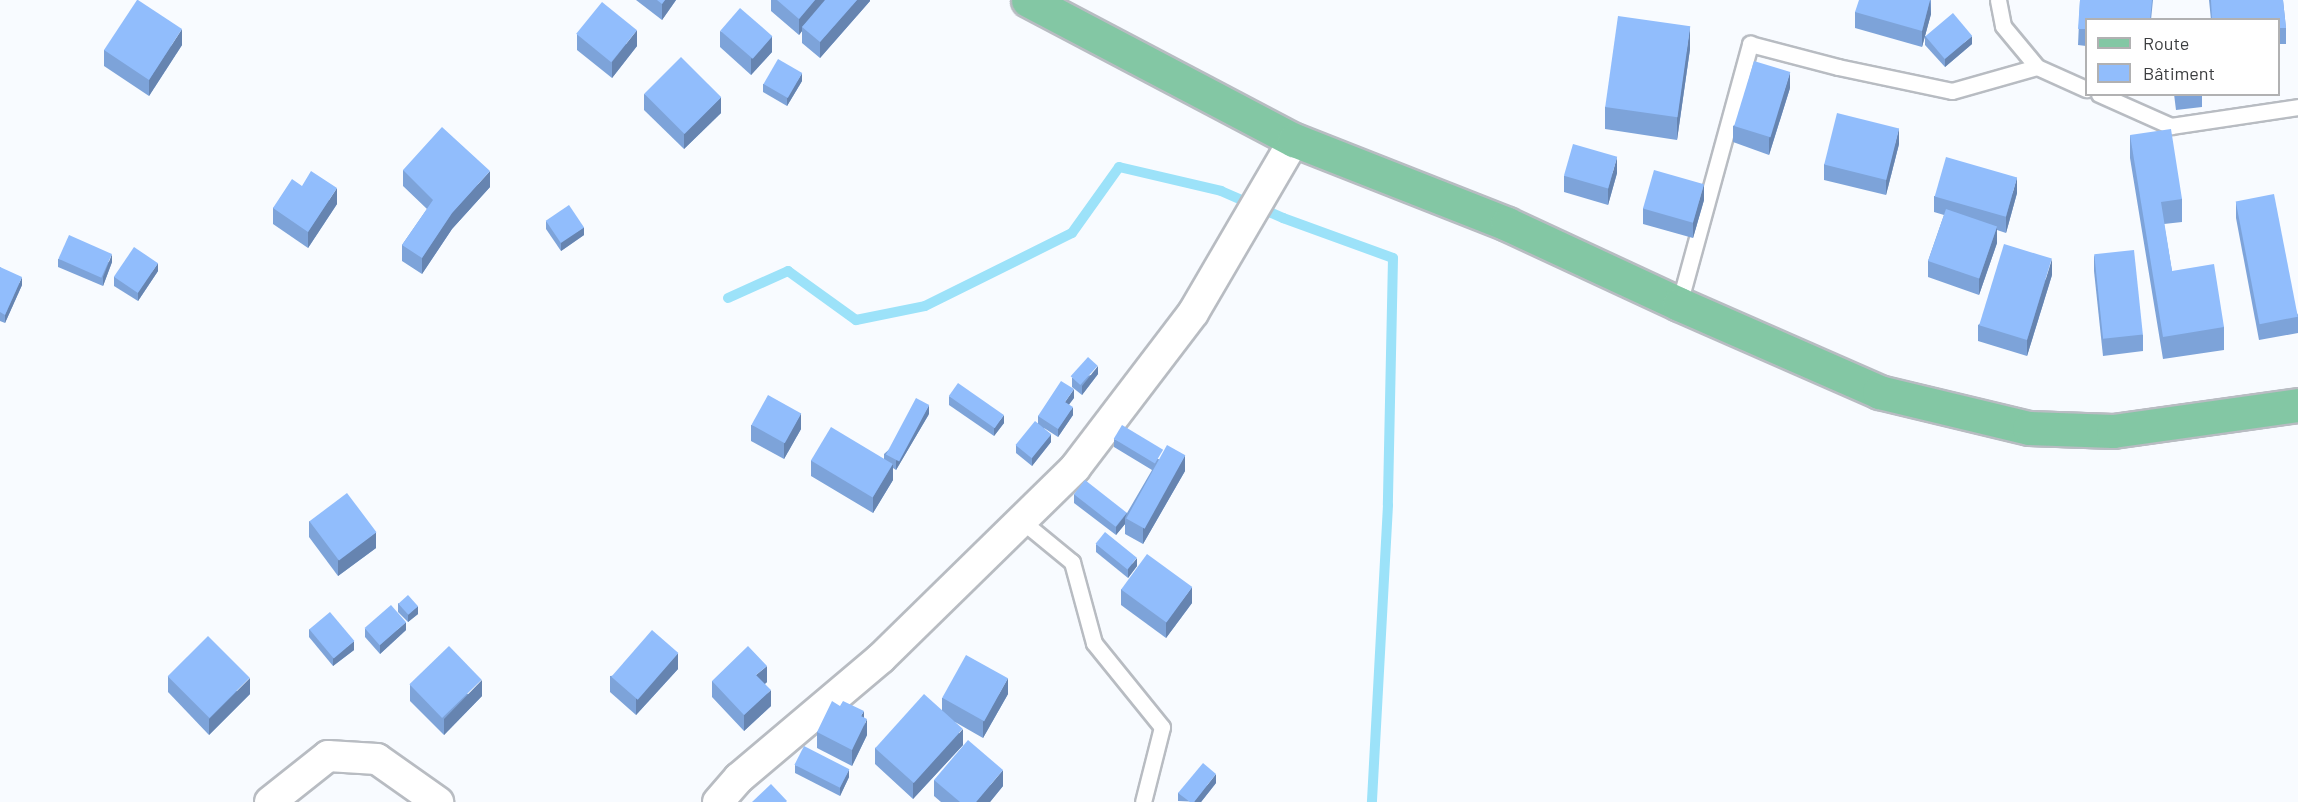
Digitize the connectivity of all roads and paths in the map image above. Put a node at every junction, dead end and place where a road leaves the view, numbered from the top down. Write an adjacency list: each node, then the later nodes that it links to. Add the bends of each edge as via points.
1 (1028, 0): 7 (main road)
2 (1998, 0): 3 (lane, via 2003,26)
3 (2037, 67): 4 (lane); 8 (lane, via 1952,91 1750,44)
4 (2085, 89)
5 (2104, 96): 6 (lane, via 2171,126)
6 (2298, 107)
7 (1294, 140): 8 (main road, via 1507,224); 10 (street, via 1193,313 1076,468)
8 (1679, 304): 9 (main road, via 1879,392 2029,428 2113,431)
9 (2298, 405)
10 (1022, 521): 13 (street, via 881,658 740,778); 14 (lane, via 1072,562 1094,642 1162,728)
11 (270, 802): 12 (street, via 327,756 377,759)
12 (438, 802)
13 (718, 802)
14 (1143, 802)

